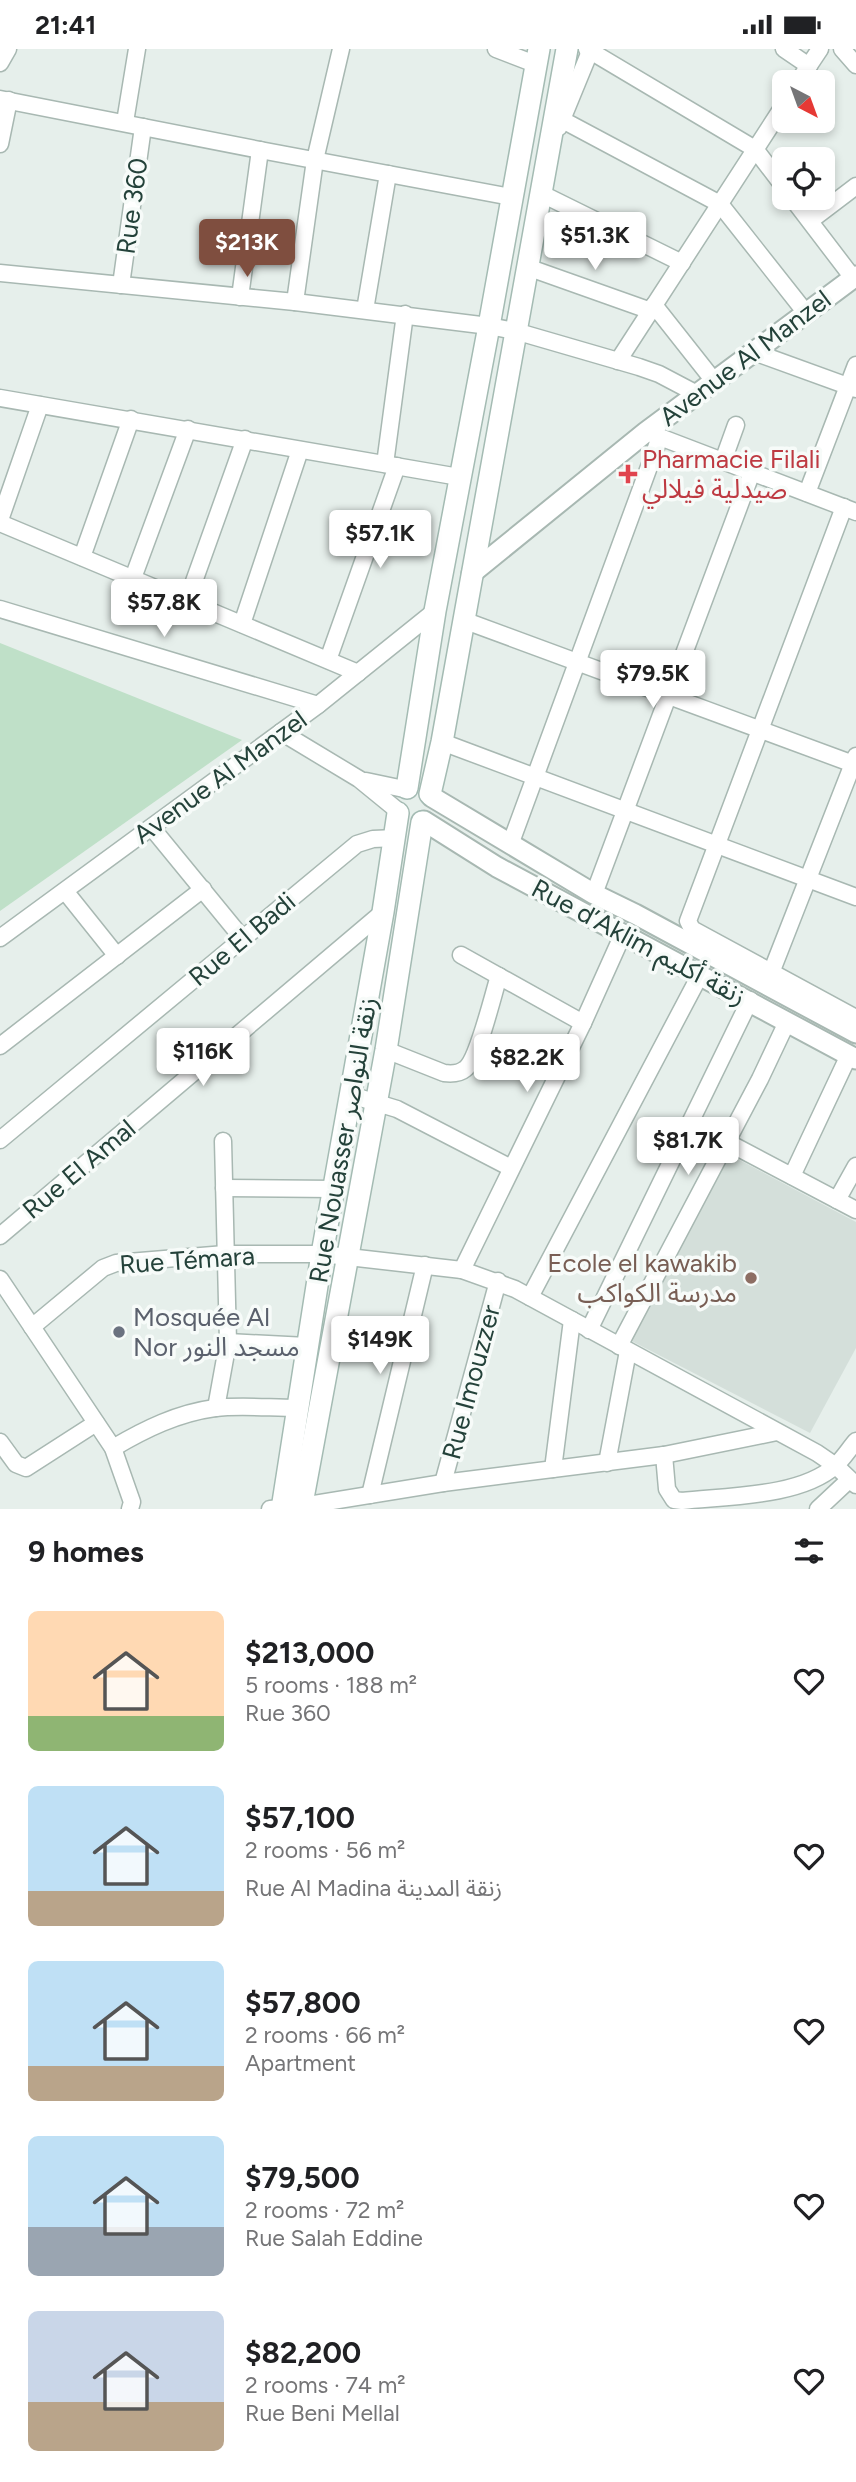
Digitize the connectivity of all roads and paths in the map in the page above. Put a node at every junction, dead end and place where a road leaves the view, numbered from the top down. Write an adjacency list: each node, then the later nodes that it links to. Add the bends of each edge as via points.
1 (8, 49): 11 (street)
2 (137, 49): 17 (street)
3 (341, 49): 23 (street)
4 (496, 49): 10 (street)
5 (567, 49): 16 (main road)
6 (784, 49): 13 (street)
7 (820, 49): 13 (street)
8 (842, 49): 12 (street)
9 (589, 50): 16 (street); 21 (street)
10 (537, 56): 28 (main road)
11 (0, 63)
12 (856, 65)
13 (809, 66): 14 (street)
14 (806, 70)
15 (5, 99): 17 (street); 20 (street)
16 (558, 119): 27 (main road); 29 (street)
17 (125, 122): 19 (street)
18 (772, 123): 21 (street)
19 (143, 127): 22 (street); 36 (street, Rue 360)
20 (0, 144)
21 (755, 149): 24 (street); 29 (street)
22 (260, 151): 23 (street); 37 (street)
23 (315, 160): 25 (street); 38 (street)
24 (772, 171)
25 (387, 174): 28 (street); 40 (street)
26 (856, 186): 31 (street)
27 (540, 193): 32 (street); 33 (main road)
28 (511, 197): 43 (main road)
29 (720, 204): 32 (street); 41 (street)
30 (801, 210): 31 (street)
31 (810, 221): 35 (street)
32 (682, 263): 39 (street)
33 (527, 267): 39 (street); 44 (main road)
34 (0, 273): 36 (street)
35 (855, 277): 41 (street, Avenue Al Manzel)
36 (121, 285): 37 (street)
37 (240, 297): 38 (street)
38 (295, 302): 40 (street)
39 (652, 308): 46 (street); 48 (street)
40 (365, 310): 42 (street)
41 (806, 313): 45 (street, Avenue Al Manzel)
42 (405, 314): 43 (street); 60 (street)
43 (489, 326): 44 (street); 62 (main road)
44 (515, 331): 46 (street); 67 (main road)
45 (754, 352): 48 (street, Avenue Al Manzel); 49 (street)
46 (618, 361): 50 (street, via 659,374)
47 (856, 365): 49 (street)
48 (714, 381): 50 (street, Avenue Al Manzel)
49 (852, 388): 63 (street)
50 (697, 394): 56 (street, Avenue Al Manzel)
51 (0, 398): 52 (street)
52 (40, 405): 53 (street); 65 (street)
53 (131, 419): 55 (street); 66 (street)
54 (736, 425): 59 (street)
55 (188, 429): 57 (street); 68 (street)
56 (653, 435): 59 (street); 67 (street, Avenue Al Manzel); 75 (street)
57 (245, 439): 58 (street); 69 (street)
58 (300, 450): 60 (street); 73 (street)
59 (723, 461): 61 (street)
60 (391, 465): 62 (street); 74 (street)
61 (752, 472): 63 (street); 77 (street)
62 (459, 477): 71 (main road)
63 (807, 493): 64 (street)
64 (850, 509): 79 (street)
65 (0, 521): 66 (street)
66 (82, 557): 68 (street)
67 (472, 573): 72 (main road)
68 (133, 578): 69 (street)
69 (187, 601): 73 (street)
70 (0, 609): 78 (street)
71 (435, 611): 76 (street, Avenue Al Manzel); 85 (main road)
72 (464, 620): 75 (street); 81 (main road)
73 (242, 624): 74 (street)
74 (328, 660): 76 (street)
75 (578, 662): 77 (street); 83 (street)
76 (358, 673): 78 (street, Avenue Al Manzel)
77 (670, 697): 79 (street); 87 (street)
78 (318, 705): 80 (street, Avenue Al Manzel)
79 (760, 731): 82 (street); 93 (street)
80 (281, 732): 84 (street); 90 (street, Avenue Al Manzel)
81 (442, 742): 83 (street); 86 (main road)
82 (855, 761): 94 (street)
83 (536, 777): 87 (street); 92 (street)
84 (359, 779): 85 (street); 88 (street)
85 (405, 788): 86 (main road, via 417,786); 88 (main road, via 396,801)
86 (431, 795): 89 (main road, via 434,808); 92 (street, Rue d’Aklim زنقة أكليم)
87 (626, 811): 93 (street); 97 (street)
88 (397, 812): 89 (main road, via 411,824); 91 (main road, Rue Nouasser زنقة النواصر)
89 (423, 822): 100 (street, Rue d’Aklim زنقة أكليم); 113 (main road, Rue Nouasser زنقة النواصر)
90 (152, 828): 95 (street); 96 (street, Avenue Al Manzel)
91 (396, 838): 99 (main road, Rue Nouasser زنقة النواصر); 102 (street, Rue El Badi, via 357,844)
92 (510, 845): 97 (street, Rue d’Aklim زنقة أكليم)
93 (718, 845): 94 (street); 107 (street, via 688,924)
94 (807, 879): 98 (street); 107 (street)
95 (203, 889): 102 (street); 104 (street)
96 (65, 891): 101 (street, Avenue Al Manzel); 104 (street)
97 (594, 894): 107 (street, Rue d’Aklim زنقة أكليم)
98 (856, 897)
99 (383, 912): 115 (main road, Rue Nouasser زنقة النواصر); 127 (street, Rue El Amal)
100 (623, 934): 105 (street, Rue d’Aklim زنقة أكليم); 110 (street)
101 (0, 937)
102 (243, 939): 117 (street, Rue El Badi)
103 (461, 955): 106 (street)
104 (117, 956): 112 (street)
105 (700, 975): 108 (street, Rue d’Aklim زنقة أكليم); 135 (street)
106 (499, 976): 110 (street); 113 (street, via 474,1058 465,1070 451,1075)
107 (769, 978): 111 (street, Rue d’Aklim زنقة أكليم)
108 (750, 1000): 109 (street, Rue d’Aklim زنقة أكليم); 138 (street)
109 (787, 1022): 114 (street, Rue d’Aklim زنقة أكليم); 119 (street)
110 (583, 1023): 121 (street)
111 (855, 1027)
112 (0, 1047)
113 (386, 1050): 116 (main road, Rue Nouasser زنقة النواصر)
114 (853, 1057): 122 (street)
115 (351, 1095): 116 (street); 124 (main road, Rue Nouasser زنقة النواصر)
116 (376, 1101): 121 (street); 130 (main road, Rue Nouasser زنقة النواصر)
117 (0, 1140)
118 (223, 1140): 123 (street)
119 (727, 1142): 122 (street); 141 (street)
120 (856, 1166): 125 (street)
121 (510, 1168): 132 (street)
122 (792, 1176): 125 (street)
123 (224, 1188): 124 (street); 128 (street)
124 (334, 1189): 129 (main road, Rue Nouasser زنقة النواصر)
125 (837, 1200): 126 (street)
126 (856, 1210)
127 (0, 1236)
128 (225, 1254): 129 (street, Rue Témara); 137 (street, Rue Témara, via 109,1265); 139 (street)
129 (322, 1254): 130 (street, Rue Témara); 140 (main road, Rue Nouasser زنقة النواصر)
130 (348, 1256): 131 (street, Rue Témara); 157 (main road, Rue Nouasser زنقة النواصر)
131 (425, 1265): 132 (street, Rue Témara); 156 (street)
132 (463, 1270): 134 (street, Rue Témara)
133 (0, 1279): 137 (street)
134 (498, 1281): 135 (street, Rue Témara); 154 (street, Rue Imouzzer)
135 (530, 1297): 136 (street, Rue Témara)
136 (572, 1320): 138 (street, Rue Témara); 152 (street)
137 (32, 1327): 144 (street)
138 (589, 1330): 141 (street, Rue Témara)
139 (228, 1342): 140 (street); 142 (street)
140 (307, 1346): 143 (main road, Rue Nouasser زنقة النواصر)
141 (624, 1349): 145 (street, Rue Témara); 150 (street)
142 (216, 1408): 143 (street); 148 (street, via 163,1422)
143 (297, 1408): 157 (main road, Rue Nouasser زنقة النواصر)
144 (96, 1423): 147 (street, via 26,1468 16,1465); 148 (street)
145 (777, 1432): 149 (street); 151 (street, Rue Témara)
146 (856, 1441): 151 (street)
147 (0, 1442)
148 (113, 1448): 158 (street, via 132,1502)
149 (664, 1455): 150 (street); 151 (street, via 668,1493 678,1501 789,1489)
150 (607, 1463): 152 (street)
151 (836, 1466): 153 (street, Rue Témara)
152 (554, 1469): 154 (street)
153 (853, 1482): 161 (street)
154 (443, 1483): 155 (street)
155 (390, 1492): 156 (street); 160 (street)
156 (370, 1495): 157 (street)
157 (292, 1508): 159 (street)
158 (130, 1509)
159 (270, 1509)
160 (392, 1509)
161 (818, 1509)

